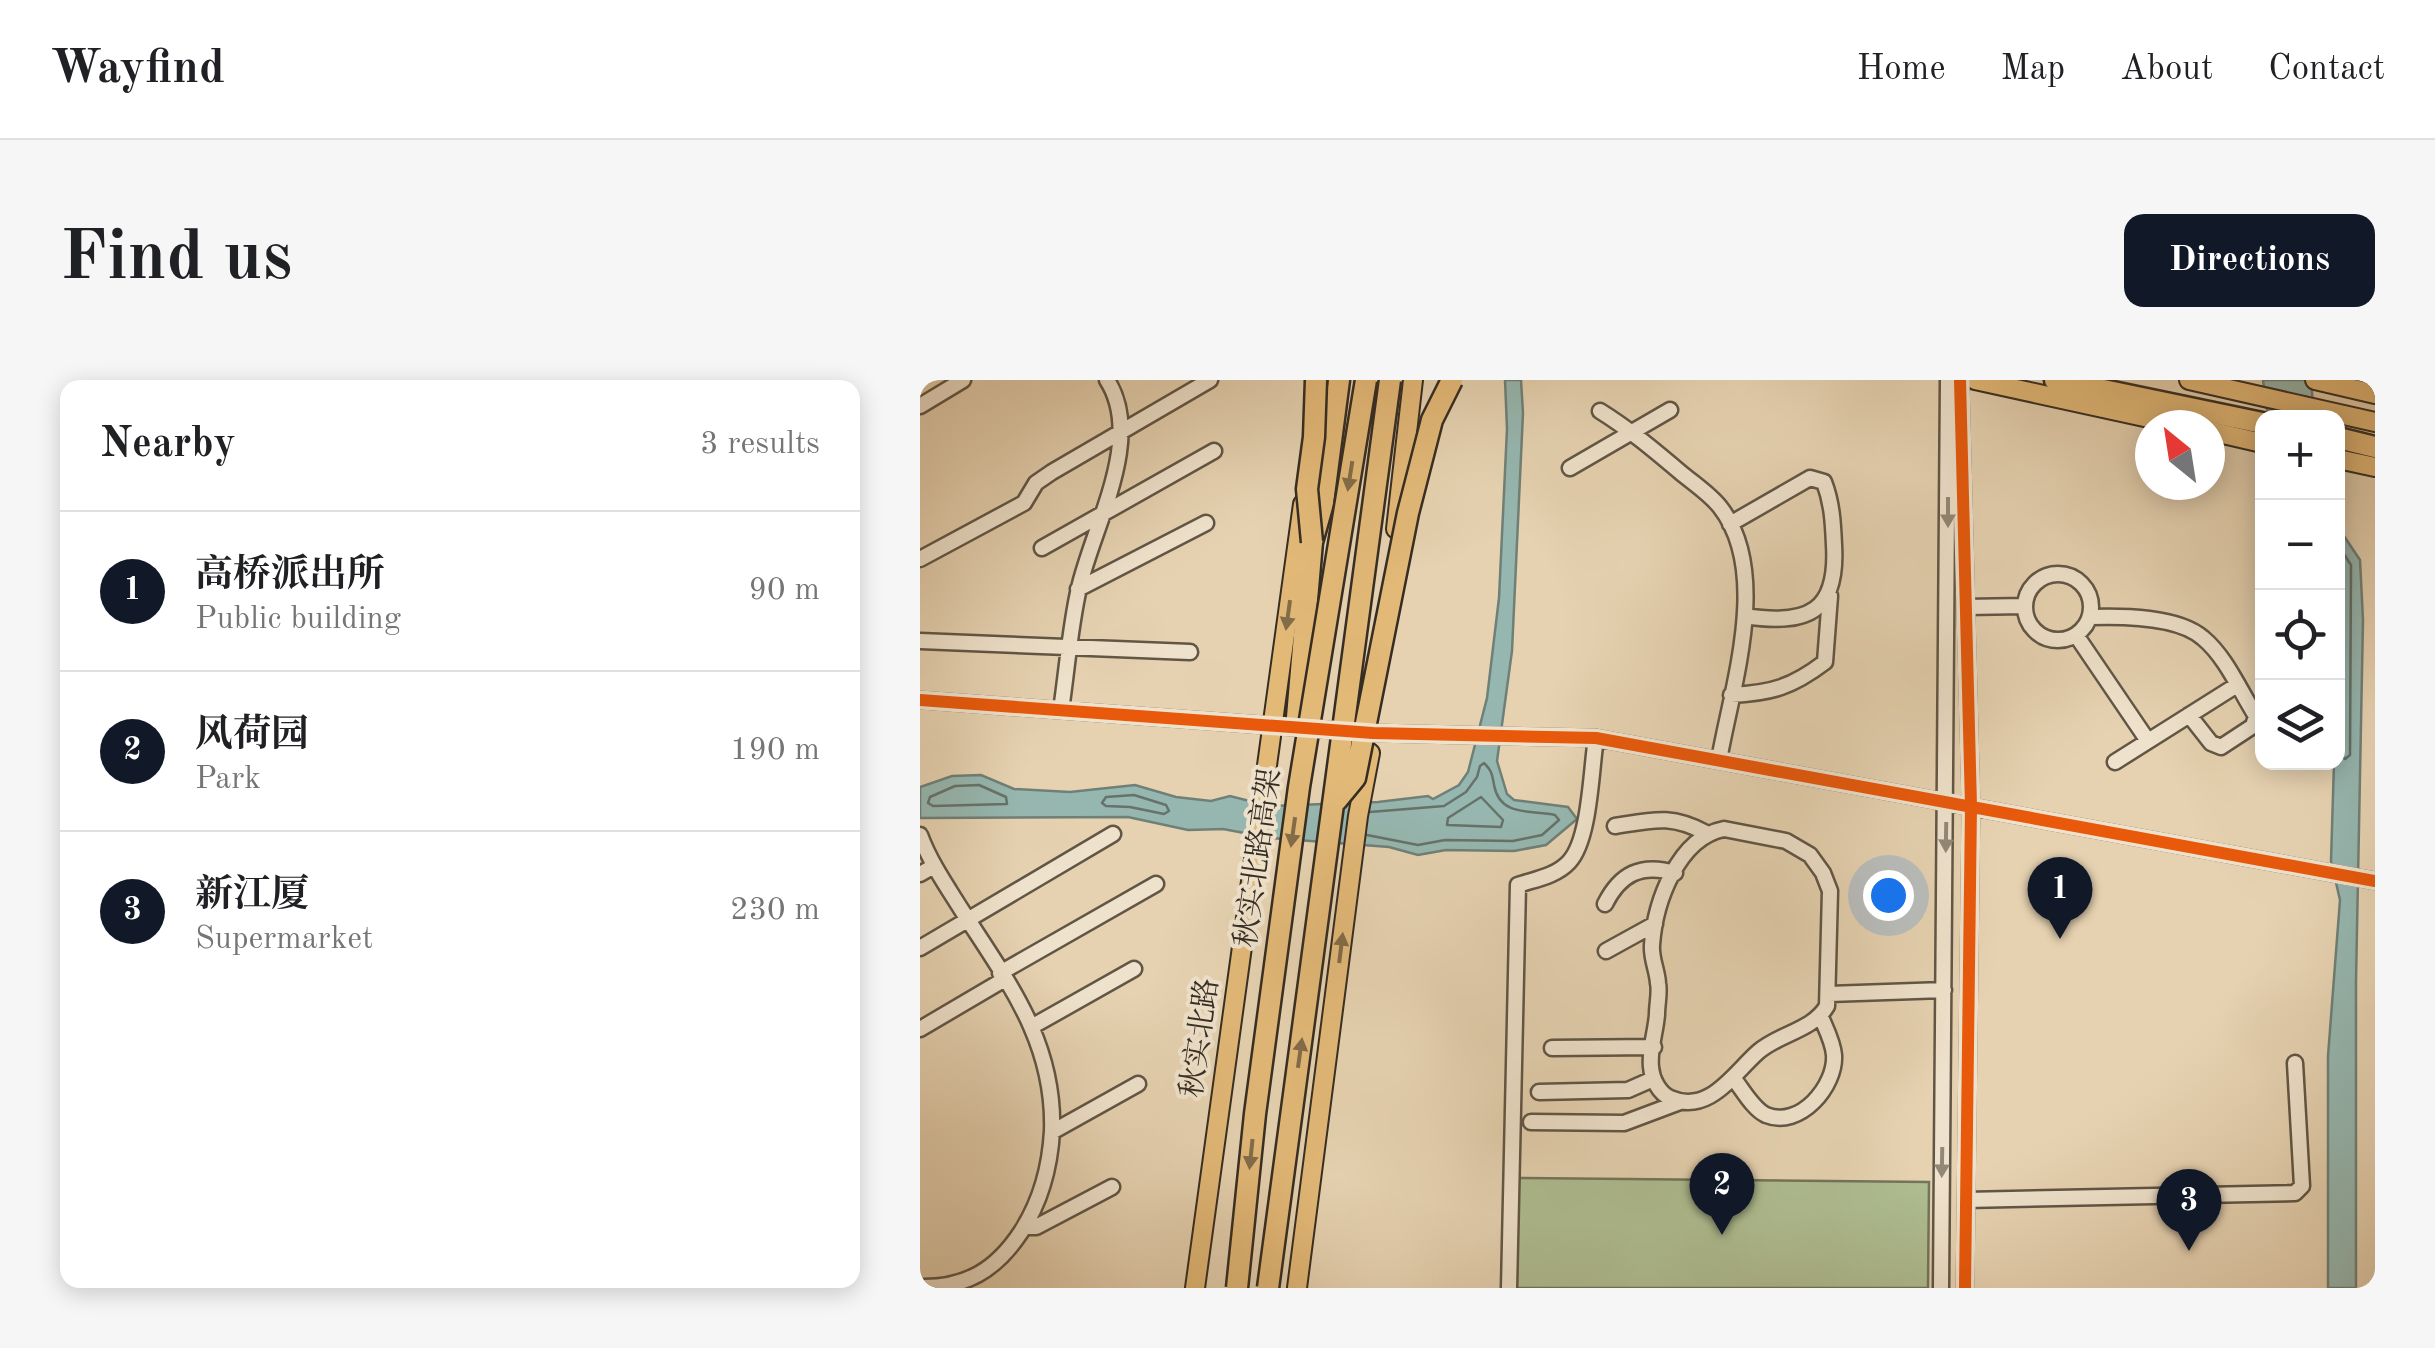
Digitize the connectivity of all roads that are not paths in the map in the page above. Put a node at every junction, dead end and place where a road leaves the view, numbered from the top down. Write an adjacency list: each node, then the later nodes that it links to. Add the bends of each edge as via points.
1 (963, 380): 17 (street)
2 (1107, 380): 22 (street)
3 (1210, 380): 22 (street)
4 (1318, 380): 36 (highway, bridge, via 1307,489); 54 (main road, 秋实北路, one-way to 54)
5 (1339, 380): 36 (highway)
6 (1366, 380): 60 (highway, 秋实北路高架, one-way to 60, bridge)
7 (1390, 380): 62 (highway, bridge)
8 (1413, 380): 55 (main road)
9 (1452, 380): 62 (highway, bridge, via 1432,420 1408,513 1354,778)
10 (1948, 380): 61 (street, one-way to 61)
11 (1960, 380): 42 (street)
12 (1974, 380): 20 (main road)
13 (2055, 380): 25 (highway)
14 (2189, 380): 21 (main road)
15 (2320, 381): 16 (main road)
16 (2375, 394)
17 (920, 406)
18 (1670, 410): 23 (street)
19 (1600, 412): 23 (street)
20 (2135, 415)
21 (2375, 422)
22 (1122, 430): 33 (street); 38 (street, via 1036,483 1024,503)
23 (1632, 431): 32 (street); 35 (street, via 1719,506)
24 (2225, 433): 26 (main road)
25 (2255, 435)
26 (2255, 436)
27 (2345, 440): 28 (highway)
28 (2375, 446)
29 (1214, 450): 33 (street)
30 (2345, 461): 31 (main road)
31 (2375, 467)
32 (1570, 468)
33 (1100, 514): 37 (street); 39 (street)
34 (1206, 524): 39 (street)
35 (1730, 524): 40 (street, via 1810,478 1824,482 1832,503 1836,571); 43 (street, via 1746,570)
36 (1312, 542): 60 (highway, via 1291,762)
37 (1042, 548)
38 (920, 559)
39 (1078, 590): 47 (street)
40 (1830, 596): 43 (street, via 1803,614); 50 (street, via 1825,662 1791,686)
41 (2024, 606): 42 (street); 44 (street, via 2034,584 2064,574 2088,594); 45 (street, via 2038,634 2053,640)
42 (1966, 607): 63 (street)
43 (1745, 616): 50 (street)
44 (2090, 617): 45 (street); 49 (street, via 2132,616 2200,635)
45 (2076, 636): 57 (street)
46 (920, 641): 47 (street)
47 (1070, 649): 48 (street); 52 (street)
48 (1190, 652)
49 (2237, 686): 53 (street); 53 (street, via 2256,716 2253,726 2221,747)
50 (1731, 695): 58 (street)
51 (920, 700): 52 (street)
52 (1061, 710): 54 (street)
53 (2189, 716): 57 (street)
54 (1272, 725): 55 (street); 99 (main road, 秋实北路)
55 (1373, 733): 56 (street); 102 (main road, one-way to 55)
56 (1596, 738): 58 (street); 103 (street, via 1580,848 1551,875 1518,885)
57 (2148, 741): 59 (street)
58 (1719, 760): 61 (street)
59 (2115, 762)
60 (1298, 787): 100 (highway, 秋实北路高架, one-way to 100, bridge)
61 (1947, 801): 63 (street); 79 (street, one-way to 79)
62 (1334, 802): 101 (highway, one-way to 62, bridge)
63 (1971, 806): 70 (street); 95 (street)
64 (1615, 826): 65 (street, via 1666,818)
65 (1706, 833): 69 (street); 80 (street, via 1764,834 1810,855 1830,891)
66 (1114, 834): 73 (street)
67 (920, 835): 68 (street)
68 (927, 870): 73 (street)
69 (1674, 873): 72 (street, via 1638,870 1614,886); 74 (street)
70 (2375, 881)
71 (1156, 884): 78 (street)
72 (1605, 904)
73 (968, 920): 75 (street); 78 (street)
74 (1655, 924): 76 (street); 84 (street)
75 (920, 948)
76 (1606, 952)
77 (1134, 969): 82 (street)
78 (1002, 976): 82 (street); 83 (street)
79 (1944, 990): 80 (street); 104 (street, one-way to 104)
80 (1829, 994): 81 (street)
81 (1820, 1017): 88 (street, via 1760,1050); 88 (street, via 1834,1052 1833,1071 1823,1093 1798,1114 1760,1112)
82 (1033, 1026): 93 (street, via 1053,1101)
83 (920, 1028)
84 (1654, 1047): 85 (street); 87 (street)
85 (1552, 1048)
86 (2295, 1063): 95 (street, via 2302,1186 2295,1193)
87 (1653, 1079): 90 (street, via 1628,1090); 91 (street, via 1663,1095)
88 (1734, 1079): 91 (street, via 1695,1102)
89 (1138, 1084): 93 (street)
90 (1539, 1092)
91 (1680, 1102): 92 (street, via 1624,1123)
92 (1530, 1122)
93 (1052, 1132): 96 (street, via 1050,1161)
94 (1112, 1187): 96 (street)
95 (1966, 1200): 105 (street)
96 (1024, 1227): 97 (street, via 980,1276)
97 (959, 1286): 98 (street)
98 (920, 1287)
99 (1195, 1288)
100 (1237, 1288)
101 (1268, 1288)
102 (1297, 1288)
103 (1509, 1288)
104 (1941, 1288)
105 (1965, 1288)

